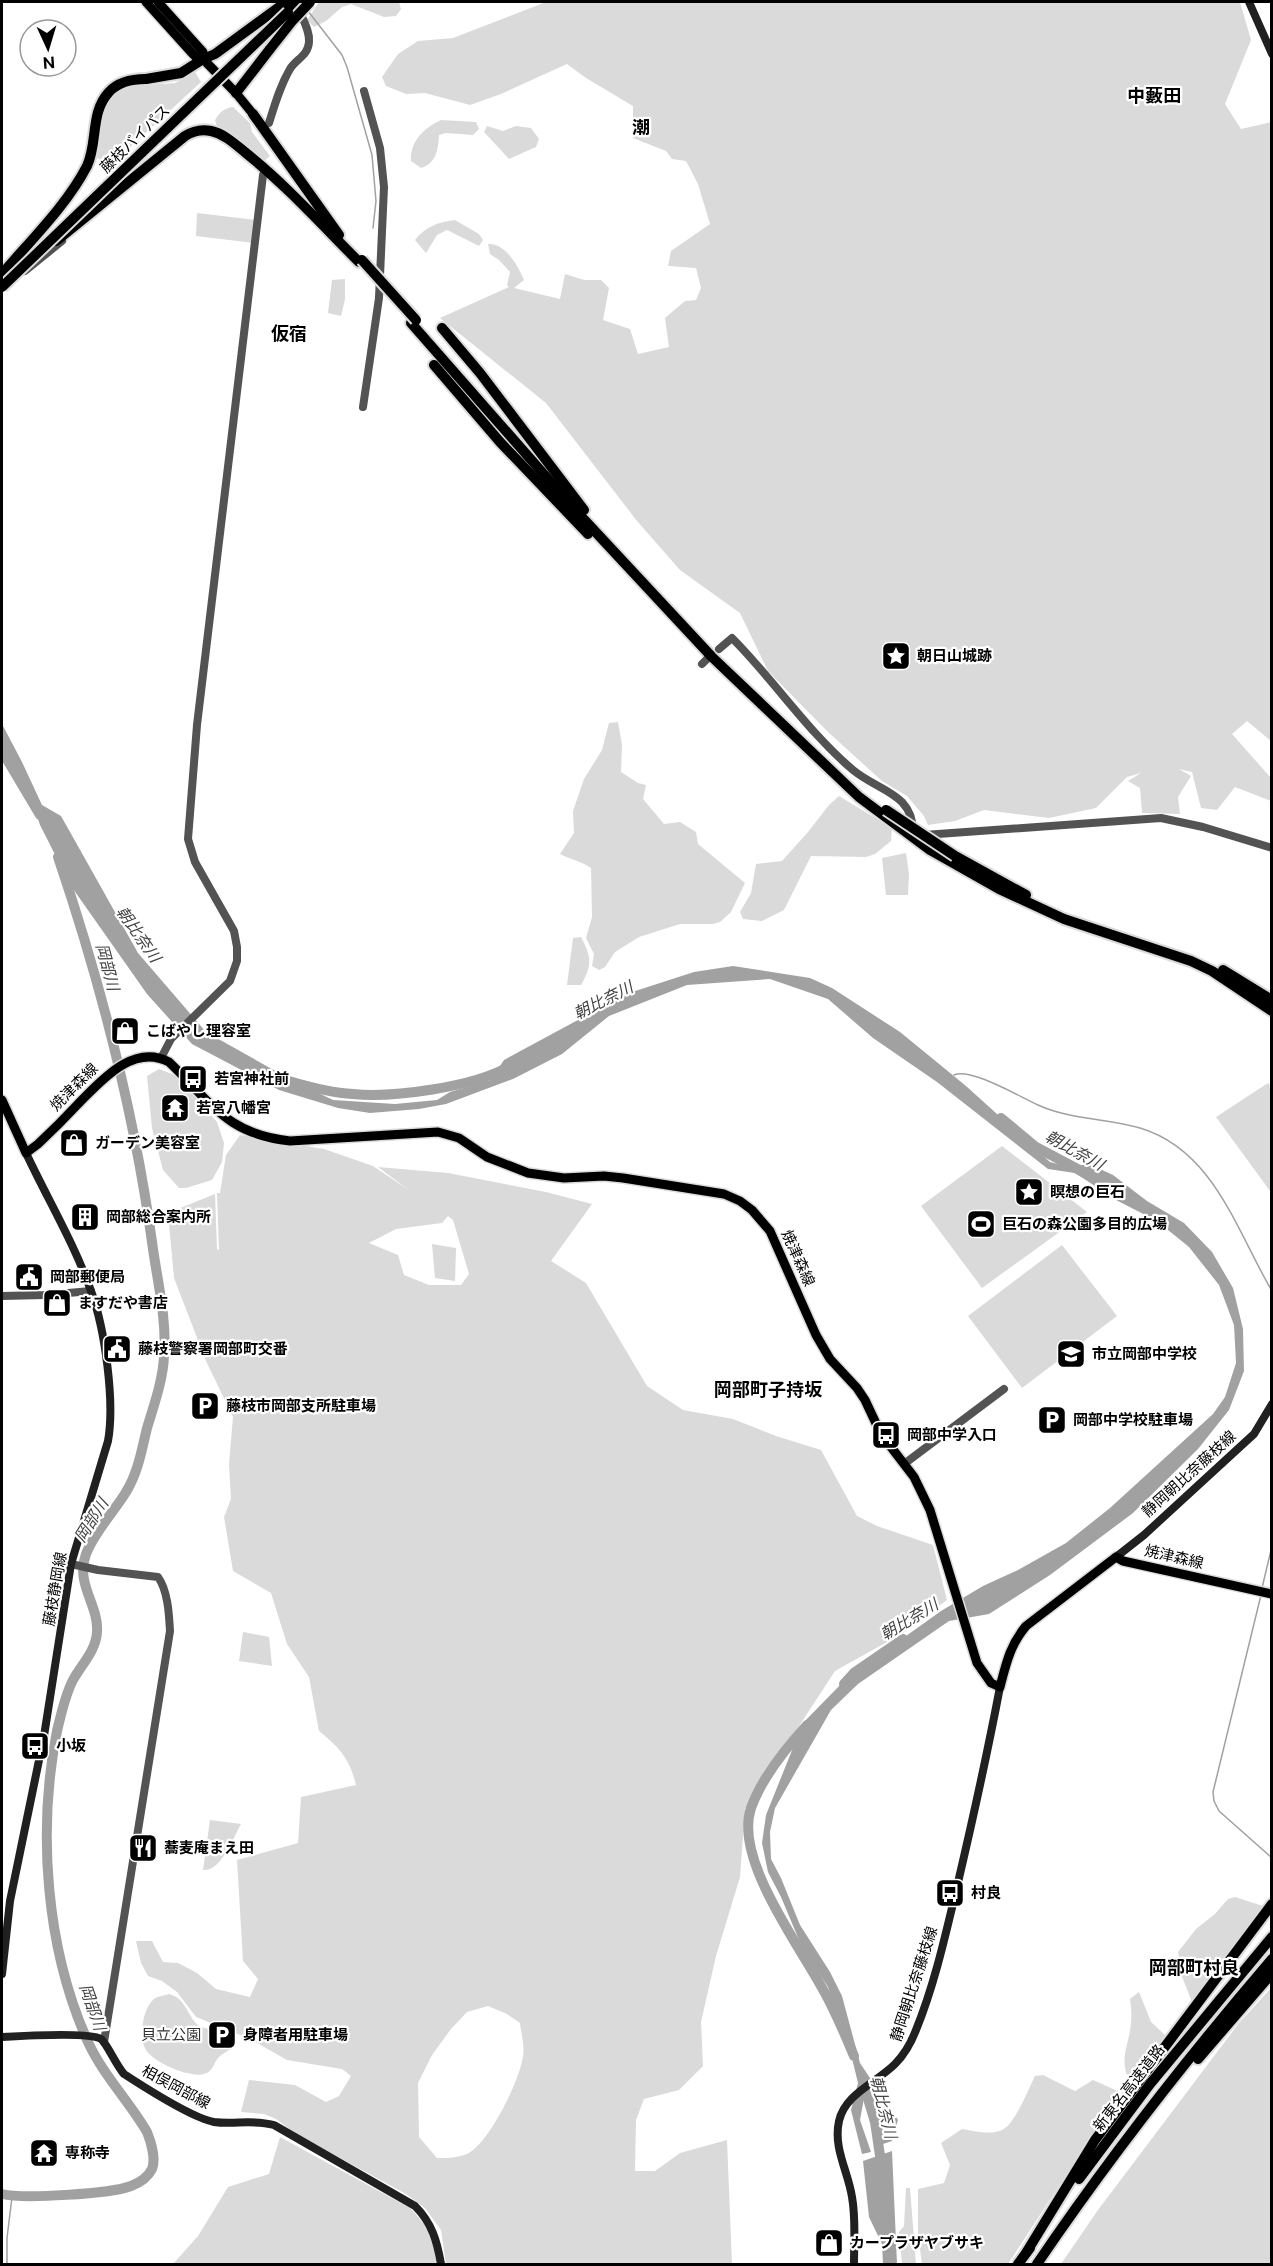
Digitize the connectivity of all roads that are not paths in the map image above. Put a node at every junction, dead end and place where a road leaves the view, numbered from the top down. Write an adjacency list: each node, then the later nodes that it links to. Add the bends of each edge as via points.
1 (146, 2): 7 (main road, via 196,57)
2 (158, 2): 7 (main road, via 203,52)
3 (310, 2): 9 (highway, bridge)
4 (1249, 2): 6 (main road)
5 (293, 6): 7 (highway); 11 (street, via 308,30 308,49 291,65); 16 (highway, 藤枝バイパス, bridge); 17 (highway, 藤枝バイパス, bridge, via 169,118)
6 (1272, 54)
7 (203, 59): 9 (main road); 15 (highway, via 182,73 135,79 106,95 98,113 87,165 73,190)
8 (363, 91): 22 (street, via 380,148 384,187 379,297)
9 (236, 93): 10 (main road)
10 (253, 114): 14 (highway); 14 (highway, via 303,174)
11 (269, 123)
12 (263, 175): 30 (street, via 214,569 188,830 192,856 231,924 237,961 230,981 174,1036)
13 (81, 224): 18 (street)
14 (360, 261): 16 (highway, bridge, via 255,160 229,139 203,130 185,136); 19 (highway, bridge)
15 (2, 274)
16 (13, 275): 18 (highway, 藤枝バイパス, bridge)
17 (2, 280)
18 (2, 289)
19 (413, 322): 23 (highway); 24 (highway, via 577,512)
20 (442, 328): 23 (highway)
21 (434, 365): 24 (highway, via 550,496)
22 (363, 407)
23 (587, 515): 26 (highway, via 719,654)
24 (665, 606): 26 (highway, via 809,751 859,797)
25 (719, 649): 27 (street, via 732,638 839,758 866,781 888,791 908,807 913,836 1161,818)
26 (884, 812): 28 (highway, bridge, via 954,860 1050,905 1193,955)
27 (1272, 848)
28 (1266, 999): 29 (highway)
29 (1272, 1011)
30 (161, 1058): 32 (main road, 焼津森線, via 141,1058 114,1070); 37 (main road, 焼津森線, via 223,1118 270,1139 290,1142 438,1132 459,1138 487,1157 528,1173 564,1178 623,1178 711,1191 740,1201 770,1231 816,1335 830,1359 857,1388 888,1445)
31 (2, 1100): 32 (main road)
32 (26, 1153): 33 (main road, 藤枝静岡線)
33 (91, 1291): 34 (street); 39 (main road, 藤枝静岡線, via 106,1359 111,1420)
34 (2, 1296)
35 (1004, 1389): 37 (street)
36 (1272, 1404): 38 (main road, 静岡朝比奈藤枝線, via 1254,1434)
37 (904, 1464): 41 (main road, 焼津森線, via 926,1499 982,1672)
38 (1116, 1557): 40 (main road, 焼津森線); 41 (main road, via 1026,1626 1008,1654)
39 (74, 1565): 46 (main road, 藤枝静岡線, via 10,1901); 49 (street, via 158,1577 170,1631)
40 (1272, 1594)
41 (1000, 1687): 52 (main road, 静岡朝比奈藤枝線, via 940,1954 916,2031 906,2052 849,2102 841,2114 837,2134 852,2194)
42 (1272, 1904): 50 (highway)
43 (1272, 1937): 50 (highway, 新東名高速道路)
44 (1272, 1959): 47 (highway, 新東名高速道路)
45 (1272, 1973): 47 (highway)
46 (2, 1974)
47 (1238, 2005): 54 (highway, 新東名高速道路, via 1115,2154)
48 (2, 2037): 49 (main road)
49 (100, 2039): 51 (main road, 相俣岡部線, via 124,2074 199,2117 223,2123 260,2121 274,2125 415,2206 433,2230)
50 (1099, 2143): 53 (highway)
51 (441, 2265)
52 (854, 2265)
53 (1018, 2265)
54 (1037, 2265)

